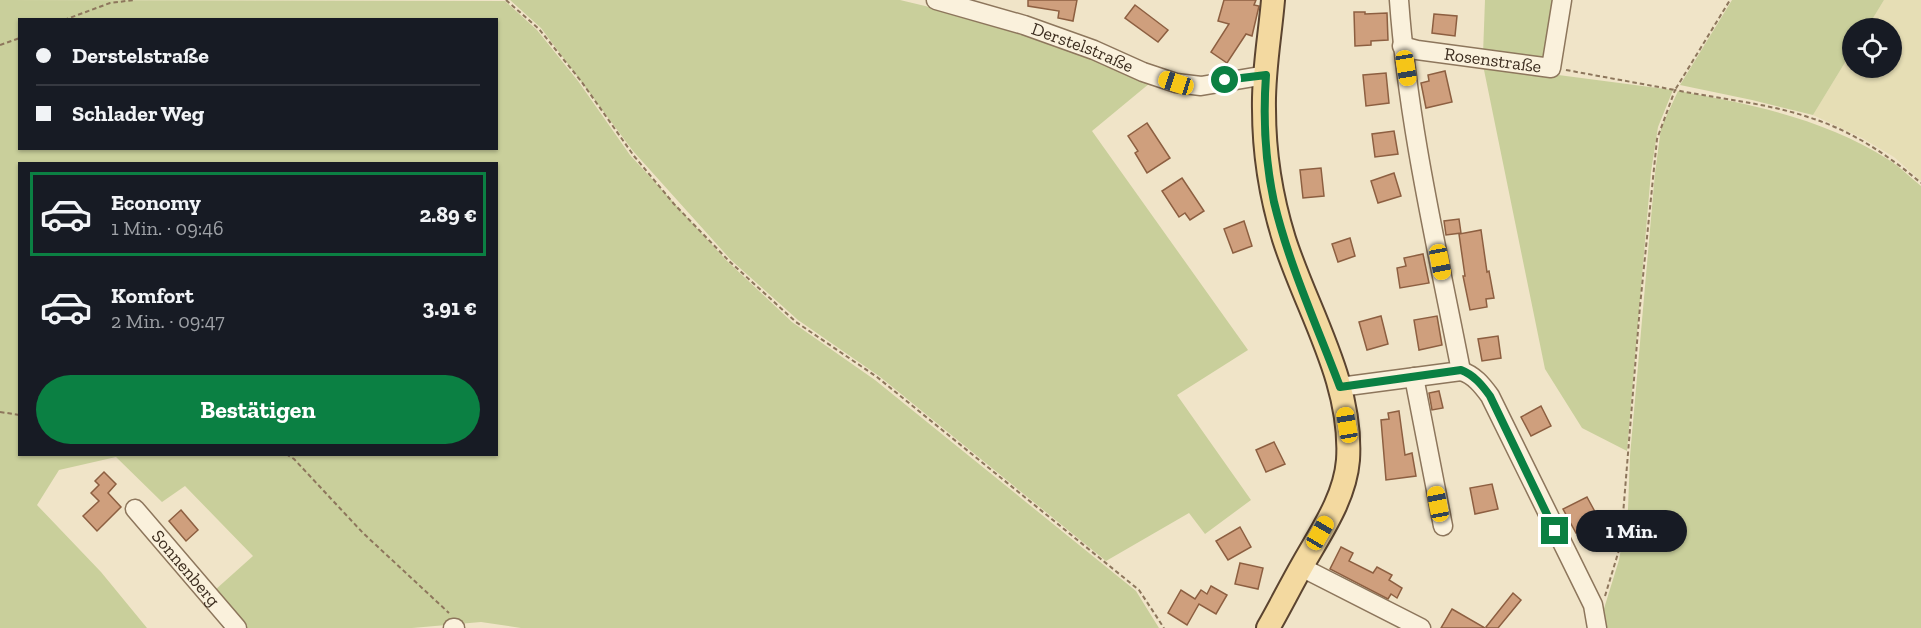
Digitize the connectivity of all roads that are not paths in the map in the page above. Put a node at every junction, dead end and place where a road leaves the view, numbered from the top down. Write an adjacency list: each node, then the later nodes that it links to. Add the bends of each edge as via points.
1 (936, 0): 6 (street, Derstelstraße, via 1024,25 1176,83 1201,86)
2 (1273, 0): 6 (main road)
3 (1399, 0): 5 (street)
4 (1562, 0): 5 (street, Rosenstraße, via 1551,68)
5 (1402, 46): 7 (street)
6 (1266, 75): 9 (main road, via 1265,139 1274,201 1284,239)
7 (1461, 370): 8 (street); 13 (street, via 1480,383 1490,396 1593,605)
8 (1414, 377): 9 (street); 11 (street)
9 (1340, 387): 12 (main road, via 1348,462 1330,516)
10 (135, 509): 14 (street, Sonnenberg)
11 (1443, 526)
12 (1301, 567): 15 (main road); 16 (street)
13 (1597, 626)
14 (237, 628)
15 (1268, 628)
16 (1421, 628)

